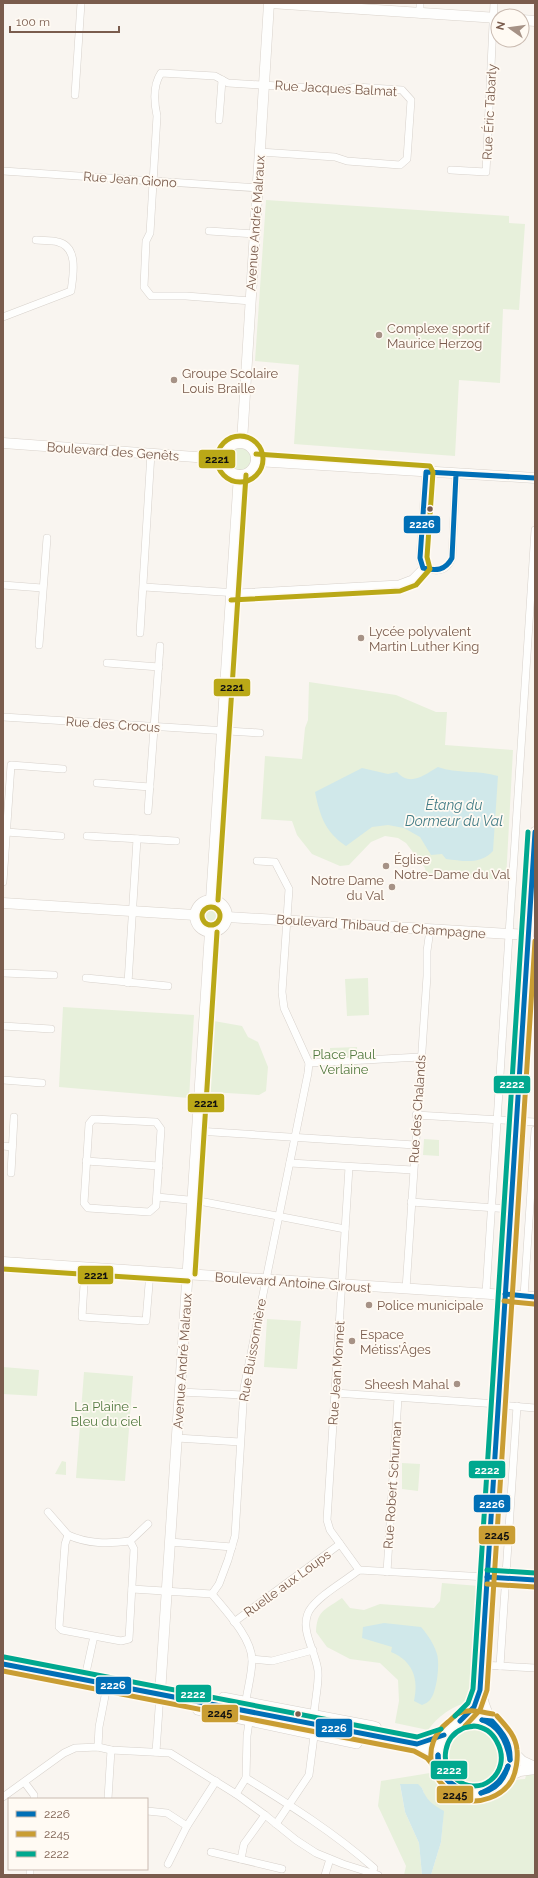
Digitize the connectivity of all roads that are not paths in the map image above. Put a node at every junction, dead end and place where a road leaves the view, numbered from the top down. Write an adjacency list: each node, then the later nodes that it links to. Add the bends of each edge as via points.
1 (81, 3): 9 (street)
2 (270, 3): 4 (street); 8 (street, Avenue André Malraux)
3 (420, 3): 4 (street)
4 (420, 14): 5 (street)
5 (490, 18)
6 (494, 48): 12 (street, Rue Éric Tabarly, via 486,172)
7 (222, 80): 8 (street, via 228,83); 10 (street); 14 (street, via 215,76 161,73 156,81 154,107 157,116)
8 (264, 85): 11 (street, Avenue André Malraux); 11 (street, Rue Jacques Balmat, via 343,90 356,87 402,90 411,100 408,152 407,159 400,165)
9 (75, 95)
10 (219, 120)
11 (260, 152): 15 (street, Avenue André Malraux)
12 (451, 170)
13 (3, 171): 14 (street, Rue Jean Giono)
14 (152, 181): 15 (street, Rue Jean Giono); 19 (street, via 144,287 151,296)
15 (258, 188): 17 (street, Avenue André Malraux)
16 (209, 231): 17 (street)
17 (255, 234): 19 (street, Avenue André Malraux)
18 (36, 240): 20 (street, via 60,242 71,252 74,268 71,292)
19 (251, 301): 21 (street, Avenue André Malraux)
20 (3, 317)
21 (242, 442): 24 (street, via 227,448); 25 (street, via 254,450)
22 (3, 443): 23 (street, Boulevard des Genêts)
23 (151, 453): 24 (street, Boulevard des Genêts); 34 (street)
24 (223, 459): 28 (street, via 226,468)
25 (256, 461): 26 (street); 28 (street, via 250,472)
26 (426, 472): 27 (street); 32 (street, via 420,558)
27 (456, 474): 29 (street); 32 (street, via 452,558 449,566 443,570)
28 (239, 475): 36 (street)
29 (535, 478)
30 (535, 530): 66 (street)
31 (47, 538): 35 (street)
32 (423, 568): 36 (street, via 412,579 399,584)
33 (3, 585): 35 (street)
34 (144, 587): 36 (street); 37 (street)
35 (42, 588): 38 (street)
36 (231, 593): 44 (street)
37 (140, 633)
38 (39, 645)
39 (160, 646): 41 (street)
40 (107, 663): 41 (street)
41 (159, 667): 43 (street)
42 (3, 717): 43 (street, Rue des Crocus)
43 (155, 727): 44 (street, Rue des Crocus); 48 (street)
44 (223, 731): 45 (street, Rue des Crocus); 58 (street)
45 (260, 733)
46 (63, 769): 50 (street, via 11,766)
47 (98, 783): 48 (street)
48 (150, 787): 49 (street)
49 (148, 811)
50 (6, 832): 52 (street); 57 (street)
51 (535, 832): 67 (street)
52 (61, 836)
53 (86, 836): 54 (street)
54 (137, 840): 55 (street); 60 (street)
55 (176, 841)
56 (257, 861): 63 (street, via 274,862 289,889)
57 (3, 882)
58 (211, 900): 61 (street, via 200,904); 62 (street, via 222,904)
59 (3, 903): 60 (street)
60 (133, 910): 61 (street); 71 (street)
61 (195, 914): 65 (street, via 200,929)
62 (227, 917): 63 (street, Boulevard Thibaud de Champagne); 65 (street, via 220,930)
63 (287, 920): 64 (street, Boulevard Thibaud de Champagne); 76 (street, via 282,992 284,1008)
64 (430, 930): 66 (street, Boulevard Thibaud de Champagne); 75 (street, Rue des Chalands)
65 (210, 932): 85 (street, Avenue André Malraux)
66 (509, 934): 67 (street, Boulevard Thibaud de Champagne); 81 (street)
67 (532, 935): 82 (street)
68 (3, 972): 69 (street)
69 (54, 975)
70 (86, 978): 71 (street)
71 (128, 983): 72 (street)
72 (168, 986)
73 (3, 1026): 74 (street)
74 (51, 1029)
75 (420, 1057): 76 (street); 79 (street, Rue des Chalands)
76 (309, 1063): 86 (street, Rue Buissonnière)
77 (3, 1080): 78 (street)
78 (42, 1083)
79 (416, 1115): 81 (street); 87 (street, Rue des Chalands)
80 (14, 1117): 89 (street)
81 (497, 1120): 82 (street); 99 (street)
82 (516, 1120): 83 (street); 100 (street)
83 (535, 1122)
84 (535, 1130): 101 (street)
85 (197, 1131): 86 (street); 97 (street, Avenue André Malraux)
86 (296, 1137): 87 (street); 91 (street, Rue Buissonnière)
87 (415, 1145): 94 (street, Rue des Chalands)
88 (3, 1146): 89 (street)
89 (12, 1147): 95 (street)
90 (86, 1162): 92 (street); 92 (street, via 89,1124 93,1119 156,1122 162,1129); 96 (street, via 84,1203 88,1208 149,1212 156,1206)
91 (290, 1163): 93 (street); 102 (street, Rue Buissonnière)
92 (159, 1166): 96 (street)
93 (349, 1167): 94 (street); 103 (street, Rue Jean Monnet)
94 (412, 1170): 98 (street, Rue des Chalands)
95 (11, 1173)
96 (157, 1197): 97 (street)
97 (193, 1200): 102 (street); 107 (street, Avenue André Malraux)
98 (411, 1202): 99 (street); 110 (street, Rue des Chalands)
99 (491, 1208): 100 (street); 111 (street)
100 (510, 1209): 112 (street)
101 (532, 1210): 113 (street)
102 (279, 1217): 103 (street); 108 (street, Rue Buissonnière)
103 (345, 1229): 109 (street, Rue Jean Monnet)
104 (3, 1262): 105 (street, Boulevard Antoine Giroust)
105 (85, 1268): 106 (street, Boulevard Antoine Giroust); 106 (street, via 82,1317 146,1321)
106 (150, 1272): 107 (street, Boulevard Antoine Giroust)
107 (188, 1274): 108 (street, Boulevard Antoine Giroust); 115 (street, Avenue André Malraux)
108 (265, 1280): 109 (street, Boulevard Antoine Giroust); 117 (street, Rue Buissonnière)
109 (342, 1284): 110 (street, Boulevard Antoine Giroust); 116 (street, Rue Jean Monnet)
110 (406, 1289): 111 (street, Boulevard Antoine Giroust)
111 (486, 1293): 112 (street, Boulevard Antoine Giroust)
112 (505, 1294): 113 (street, Boulevard Antoine Giroust); 119 (street)
113 (524, 1296): 114 (street, Boulevard Antoine Giroust)
114 (535, 1296)
115 (180, 1392): 117 (street); 122 (street, Avenue André Malraux)
116 (335, 1393): 118 (street); 129 (street, Rue Jean Monnet, via 327,1520 330,1530)
117 (243, 1395): 123 (street, Rue Buissonnière)
118 (398, 1398): 119 (street); 132 (street, Rue Robert Schuman)
119 (498, 1404): 120 (street); 133 (street)
120 (516, 1406): 121 (street); 134 (street)
121 (535, 1408)
122 (177, 1438): 123 (street); 128 (street, Avenue André Malraux)
123 (240, 1442): 130 (street, Rue Buissonnière)
124 (48, 1512): 126 (street)
125 (148, 1524): 127 (street)
126 (68, 1535): 127 (street, via 89,1542); 140 (street, via 65,1544 59,1627 62,1630)
127 (130, 1541): 136 (street, via 134,1549)
128 (170, 1542): 130 (street); 137 (street, Avenue André Malraux)
129 (340, 1544): 131 (street, Rue Jean Monnet); 139 (street, Ruelle aux Loups)
130 (232, 1547): 138 (street, Rue Buissonnière, via 219,1584)
131 (359, 1570): 132 (street); 141 (street, via 309,1611 306,1631)
132 (387, 1572): 133 (street)
133 (487, 1577): 134 (street); 144 (street)
134 (506, 1578): 135 (street); 145 (street)
135 (535, 1580)
136 (132, 1589): 137 (street); 140 (street, via 129,1639 120,1641)
137 (167, 1590): 138 (street); 149 (street, Avenue André Malraux)
138 (212, 1594): 139 (street)
139 (234, 1622): 142 (street, via 248,1645)
140 (94, 1636): 146 (street)
141 (313, 1650): 142 (street, via 272,1661); 154 (street, via 318,1671)
142 (252, 1659): 152 (street)
143 (3, 1664): 149 (street)
144 (481, 1665): 145 (street); 148 (street)
145 (500, 1666): 147 (street)
146 (87, 1668)
147 (535, 1668)
148 (480, 1690): 155 (street, via 472,1710); 156 (street)
149 (160, 1694): 151 (street); 165 (street)
150 (105, 1696): 163 (street)
151 (188, 1700): 153 (street); 157 (street, via 197,1711)
152 (246, 1700): 153 (street, via 223,1696); 154 (street)
153 (214, 1705): 158 (street)
154 (314, 1714): 161 (street, via 377,1726)
155 (460, 1721): 156 (street, via 481,1718); 159 (street)
156 (492, 1721): 166 (street, via 509,1737)
157 (249, 1722): 160 (street); 170 (street)
158 (366, 1734): 160 (street, via 357,1744); 161 (street)
159 (444, 1735): 162 (street); 167 (street, via 440,1742)
160 (314, 1736): 177 (street, via 308,1775)
161 (382, 1737): 162 (street)
162 (417, 1744): 167 (street)
163 (98, 1747): 164 (street); 172 (street, via 70,1749)
164 (111, 1750): 165 (street); 176 (street)
165 (156, 1752): 171 (street, via 170,1753)
166 (513, 1752): 168 (street); 169 (street, via 511,1770)
167 (438, 1760): 169 (street, via 447,1780 465,1792 487,1792 497,1787)
168 (535, 1768): 169 (street)
169 (506, 1777)
170 (246, 1778): 173 (street); 177 (street)
171 (216, 1781): 173 (street); 181 (street)
172 (25, 1783): 174 (street); 175 (street)
173 (233, 1792): 179 (street)
174 (3, 1797)
175 (34, 1798)
176 (108, 1798)
177 (289, 1804): 180 (street); 187 (street, via 356,1852 374,1868)
178 (148, 1811): 181 (street, via 167,1813)
179 (265, 1815): 180 (street); 183 (street, via 244,1844)
180 (276, 1824): 184 (street, via 296,1840)
181 (187, 1826): 185 (street)
182 (211, 1852): 183 (street)
183 (241, 1859): 186 (street)
184 (330, 1859): 187 (street); 188 (street)
185 (168, 1864)
186 (282, 1870)
187 (375, 1874)
188 (325, 1875)

